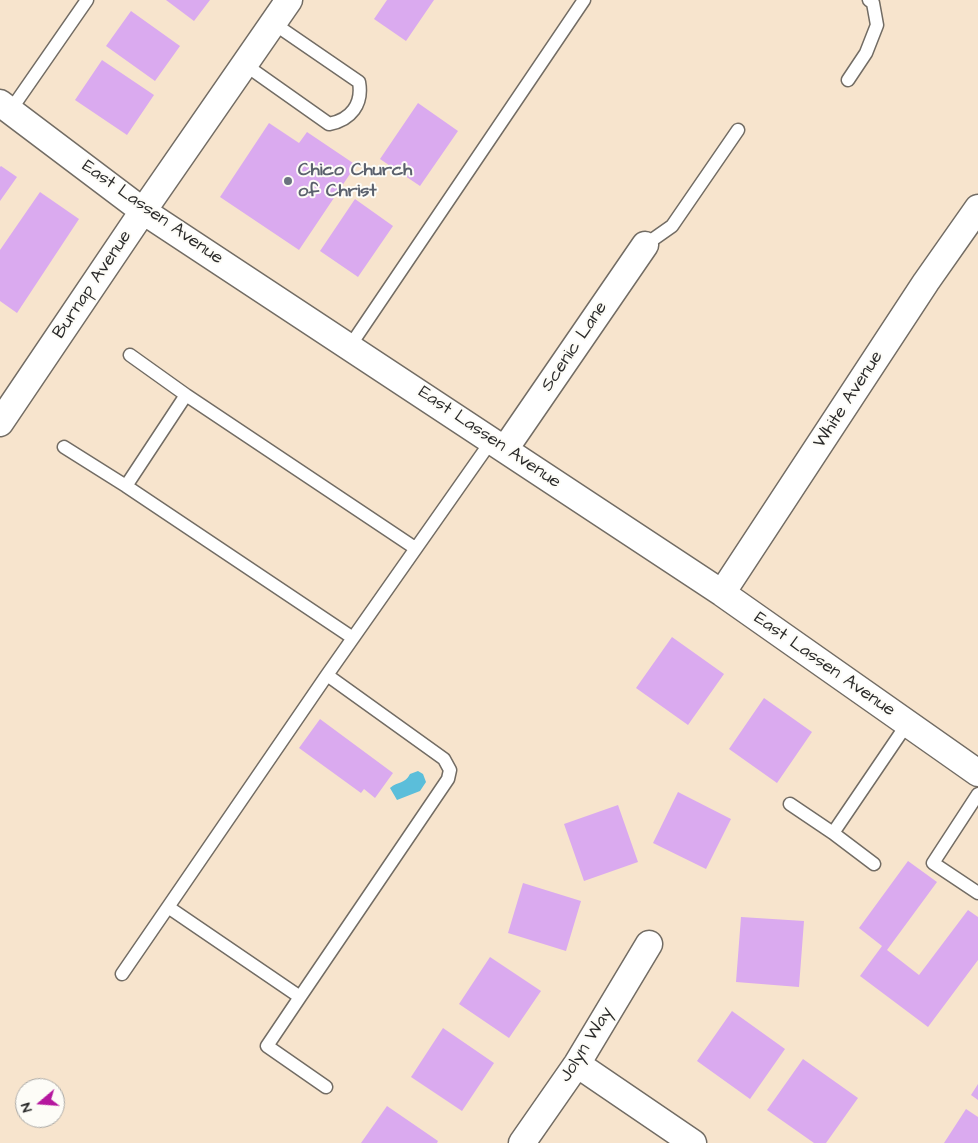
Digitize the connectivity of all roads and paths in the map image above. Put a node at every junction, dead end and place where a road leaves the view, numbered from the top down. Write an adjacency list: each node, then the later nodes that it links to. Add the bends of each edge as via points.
1 (87, 0): 8 (lane)
2 (289, 0): 5 (street, Burnap Avenue)
3 (584, 0): 13 (lane)
4 (871, 1): 7 (lane, via 877,25 866,53)
5 (273, 23): 6 (street, Burnap Avenue); 6 (lane, via 359,82 356,107 345,119 329,124)
6 (244, 64): 11 (street, Burnap Avenue)
7 (848, 80)
8 (5, 107): 11 (street, East Lassen Avenue)
9 (738, 130): 12 (lane, via 672,226)
10 (978, 208): 21 (street, White Avenue)
11 (143, 211): 13 (street, East Lassen Avenue); 16 (street, Burnap Avenue)
12 (645, 244): 17 (street, Scenic Lane)
13 (350, 346): 17 (street, East Lassen Avenue)
14 (130, 355): 15 (lane)
15 (186, 395): 19 (lane); 20 (lane)
16 (0, 423)
17 (498, 444): 20 (lane); 21 (street, East Lassen Avenue)
18 (64, 447): 19 (lane)
19 (126, 486): 22 (lane)
20 (415, 548): 22 (lane)
21 (722, 593): 24 (street, East Lassen Avenue)
22 (353, 638): 23 (lane)
23 (327, 675): 31 (lane); 34 (lane, via 444,759 450,770 448,779)
24 (907, 724): 25 (street, East Lassen Avenue); 28 (lane)
25 (978, 773)
26 (978, 794): 30 (lane, via 933,863)
27 (790, 804): 28 (lane)
28 (833, 833): 29 (lane)
29 (874, 864)
30 (978, 893)
31 (168, 907): 33 (lane); 34 (lane)
32 (649, 944): 35 (street, Jolyn Way)
33 (122, 974)
34 (300, 997): 36 (lane, via 266,1046)
35 (577, 1064): 37 (street, Jolyn Way); 38 (street)
36 (326, 1087)
37 (522, 1143)
38 (693, 1143)

